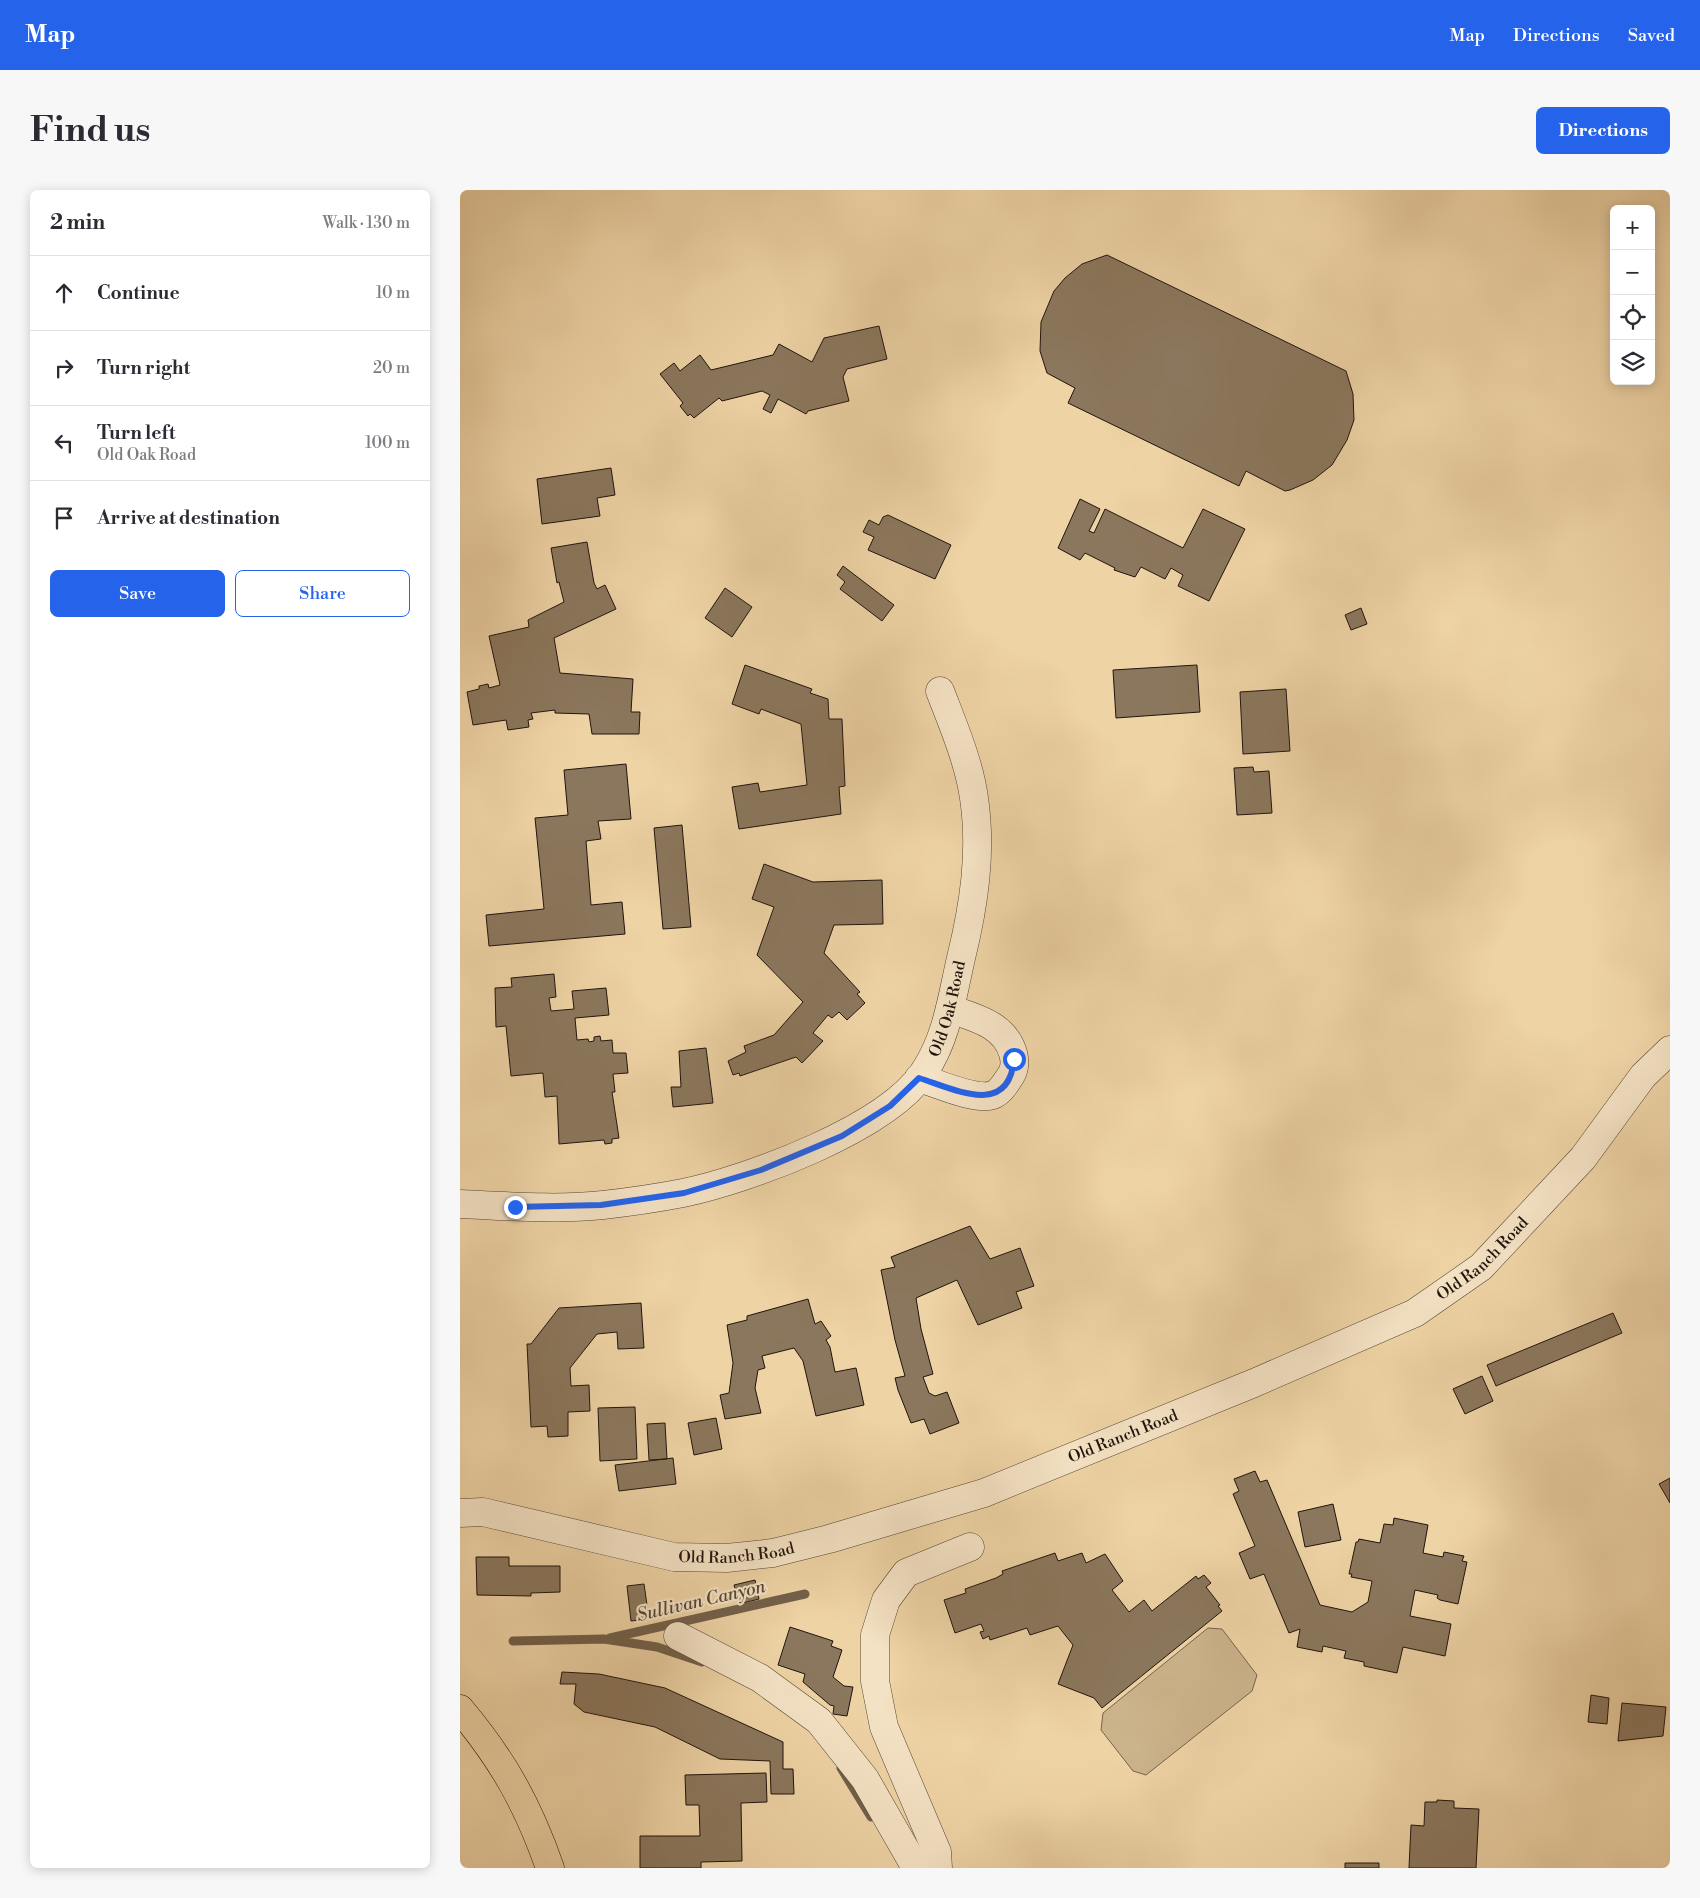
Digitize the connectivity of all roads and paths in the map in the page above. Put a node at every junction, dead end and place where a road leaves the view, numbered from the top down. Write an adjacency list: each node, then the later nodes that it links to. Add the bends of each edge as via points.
1 (940, 691): 2 (street, Old Oak Road, via 974,797 978,862 969,924)
2 (950, 1009): 4 (street, Old Oak Road, via 943,1036); 4 (street, via 983,1021 1005,1035 1014,1059 1013,1072 994,1094 975,1096)
3 (1670, 1050): 6 (street, Old Ranch Road, via 1643,1076 1583,1158 1481,1267 1414,1313 1254,1383 984,1493 829,1539 773,1553 727,1558 674,1558 483,1512)
4 (919, 1078): 5 (street, Old Oak Road, via 890,1106 842,1136 761,1170 684,1193 601,1205 515,1207)
5 (460, 1204)
6 (460, 1513)
7 (970, 1547): 12 (street, via 906,1573 886,1600 875,1635 875,1681 884,1726 937,1852)
8 (678, 1636): 11 (street, via 760,1678 819,1721 866,1779)
9 (460, 1709): 10 (main road, via 511,1779 535,1823)
10 (550, 1868)
11 (916, 1868)
12 (938, 1868)

